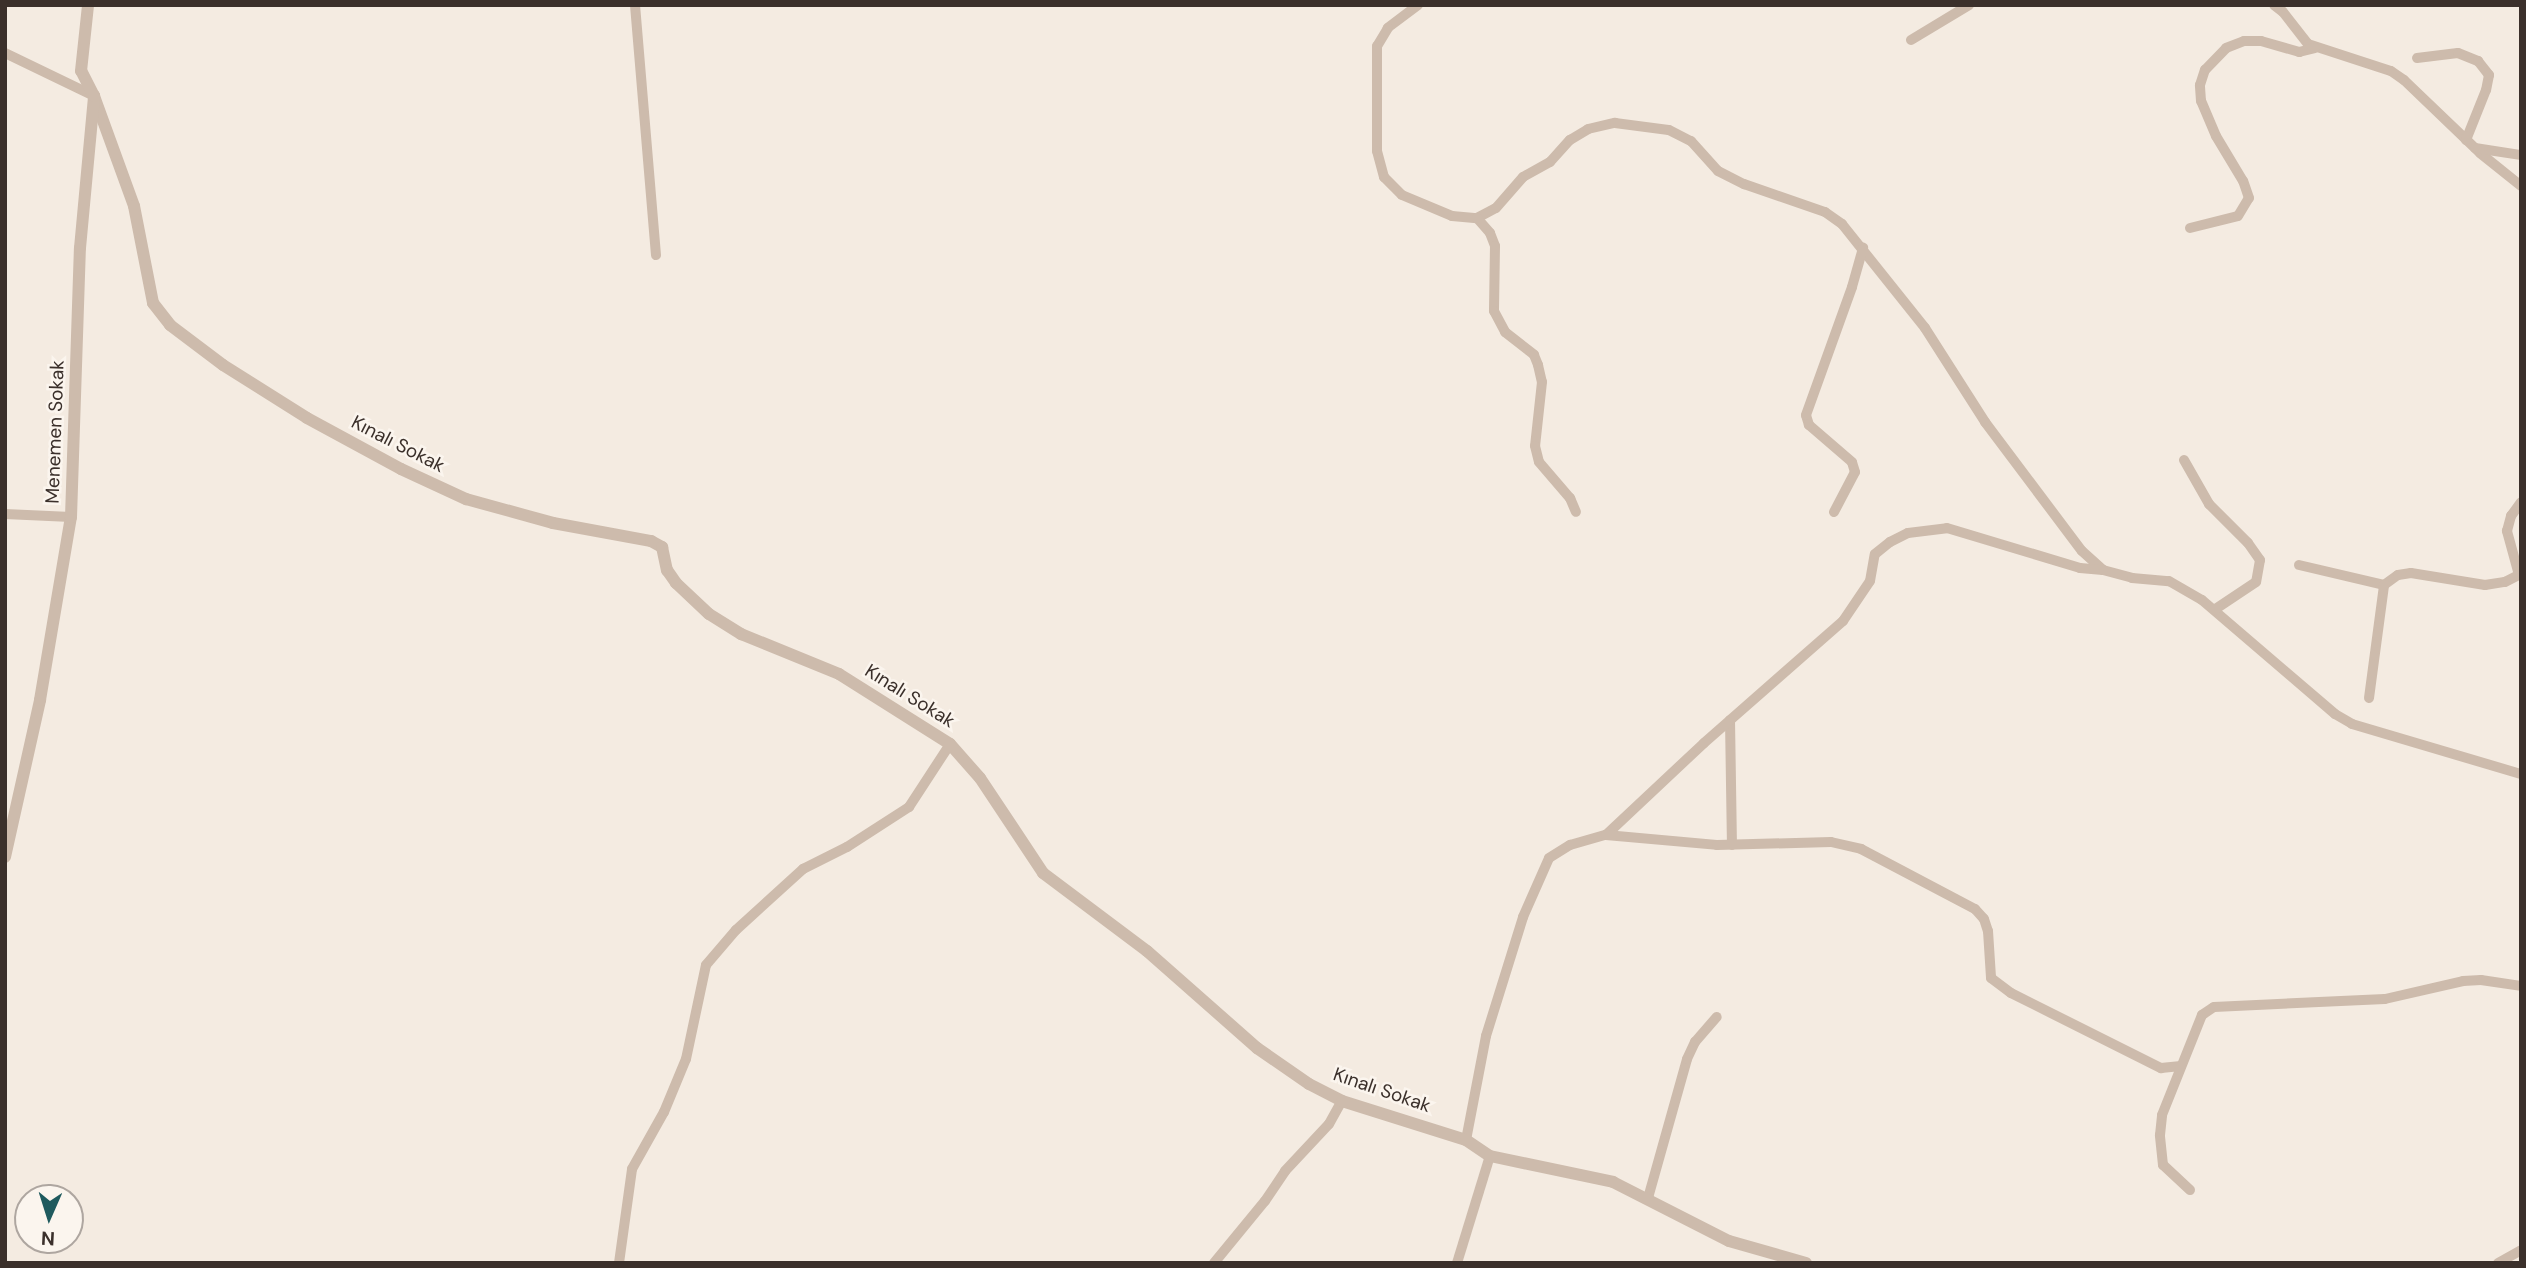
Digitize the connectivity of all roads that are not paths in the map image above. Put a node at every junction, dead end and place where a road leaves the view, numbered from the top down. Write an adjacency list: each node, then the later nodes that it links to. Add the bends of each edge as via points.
1 (88, 5): 10 (street, Menemen Sokak, via 81,71)
2 (635, 5): 18 (street)
3 (1418, 5): 15 (street, via 1388,28 1377,46 1377,151 1384,177 1402,195 1452,216)
4 (1969, 5): 6 (street)
5 (2274, 5): 7 (street)
6 (1911, 40)
7 (2315, 48): 11 (street, via 2391,71); 16 (street, via 2299,52 2244,41 2226,48 2205,70 2201,101 2249,198 2238,216)
8 (5, 53): 10 (street)
9 (2417, 58): 11 (street, via 2458,52 2478,61 2489,75)
10 (94, 96): 24 (street, Menemen Sokak, via 80,248); 32 (street, Kınalı Sokak, via 134,206 153,303 159,315 187,338 307,418 438,487 516,514 651,541 662,547 667,570 676,583 709,614 741,634 839,674)
11 (2466, 139): 12 (street)
12 (2475, 148): 13 (street); 14 (street)
13 (2521, 155)
14 (2521, 186)
15 (1477, 218): 17 (street, via 1496,208 1523,177 1550,162 1570,141 1588,129 1615,123 1669,130 1691,141 1718,171 1825,212); 21 (street, via 1495,246 1494,312 1504,332 1534,355 1538,365 1542,382 1535,446 1539,462 1570,498)
16 (2190, 229)
17 (1863, 248): 22 (street, via 1806,415 1809,425 1852,462 1856,472); 26 (street, via 1925,328 1985,422 2082,551)
18 (656, 255)
19 (2184, 460): 29 (street, via 2210,504 2260,560 2256,582)
20 (2521, 502): 27 (street, via 2507,531)
21 (1576, 512)
22 (1834, 512)
23 (5, 514): 24 (street)
24 (71, 517): 35 (street, Menemen Sokak)
25 (2300, 565): 28 (street)
26 (2103, 570): 29 (street, via 2169,581); 31 (street, via 2073,566 1947,528 1908,533 1875,554 1871,581 1843,621)
27 (2520, 575): 28 (street, via 2485,585 2411,573)
28 (2384, 585): 30 (street)
29 (2214, 610): 33 (street, via 2334,714 2352,724)
30 (2369, 698)
31 (1730, 720): 36 (street); 37 (street)
32 (950, 744): 42 (street, Kınalı Sokak, via 980,778 1043,873 1147,951 1257,1048); 48 (street, via 909,807 848,847 803,869 736,930 706,965 686,1059 664,1112 632,1169)
33 (2521, 774)
34 (5, 797): 35 (street)
35 (19, 800): 38 (street, Menemen Sokak)
36 (1606, 835): 37 (street); 43 (street, via 1570,845 1549,858 1523,917 1486,1036)
37 (1732, 845): 41 (street, via 1831,842 1861,849 1975,909 1989,931 1992,978 2011,993 2161,1068)
38 (5, 857)
39 (2521, 986): 41 (street, via 2481,980 2385,999 2214,1007 2202,1015)
40 (1717, 1017): 46 (street, via 1687,1059)
41 (2181, 1066): 45 (street, via 2162,1115 2161,1152 2163,1165)
42 (1342, 1101): 43 (street, Kınalı Sokak); 49 (street, via 1329,1124 1285,1171)
43 (1466, 1140): 44 (street, Kınalı Sokak)
44 (1490, 1156): 46 (street, Kınalı Sokak, via 1613,1182); 50 (street)
45 (2190, 1190)
46 (1648, 1198): 51 (street, Kınalı Sokak, via 1729,1241)
47 (2521, 1250): 52 (street)
48 (619, 1263)
49 (1214, 1263)
50 (1457, 1263)
51 (1806, 1263)
52 (2498, 1263)

